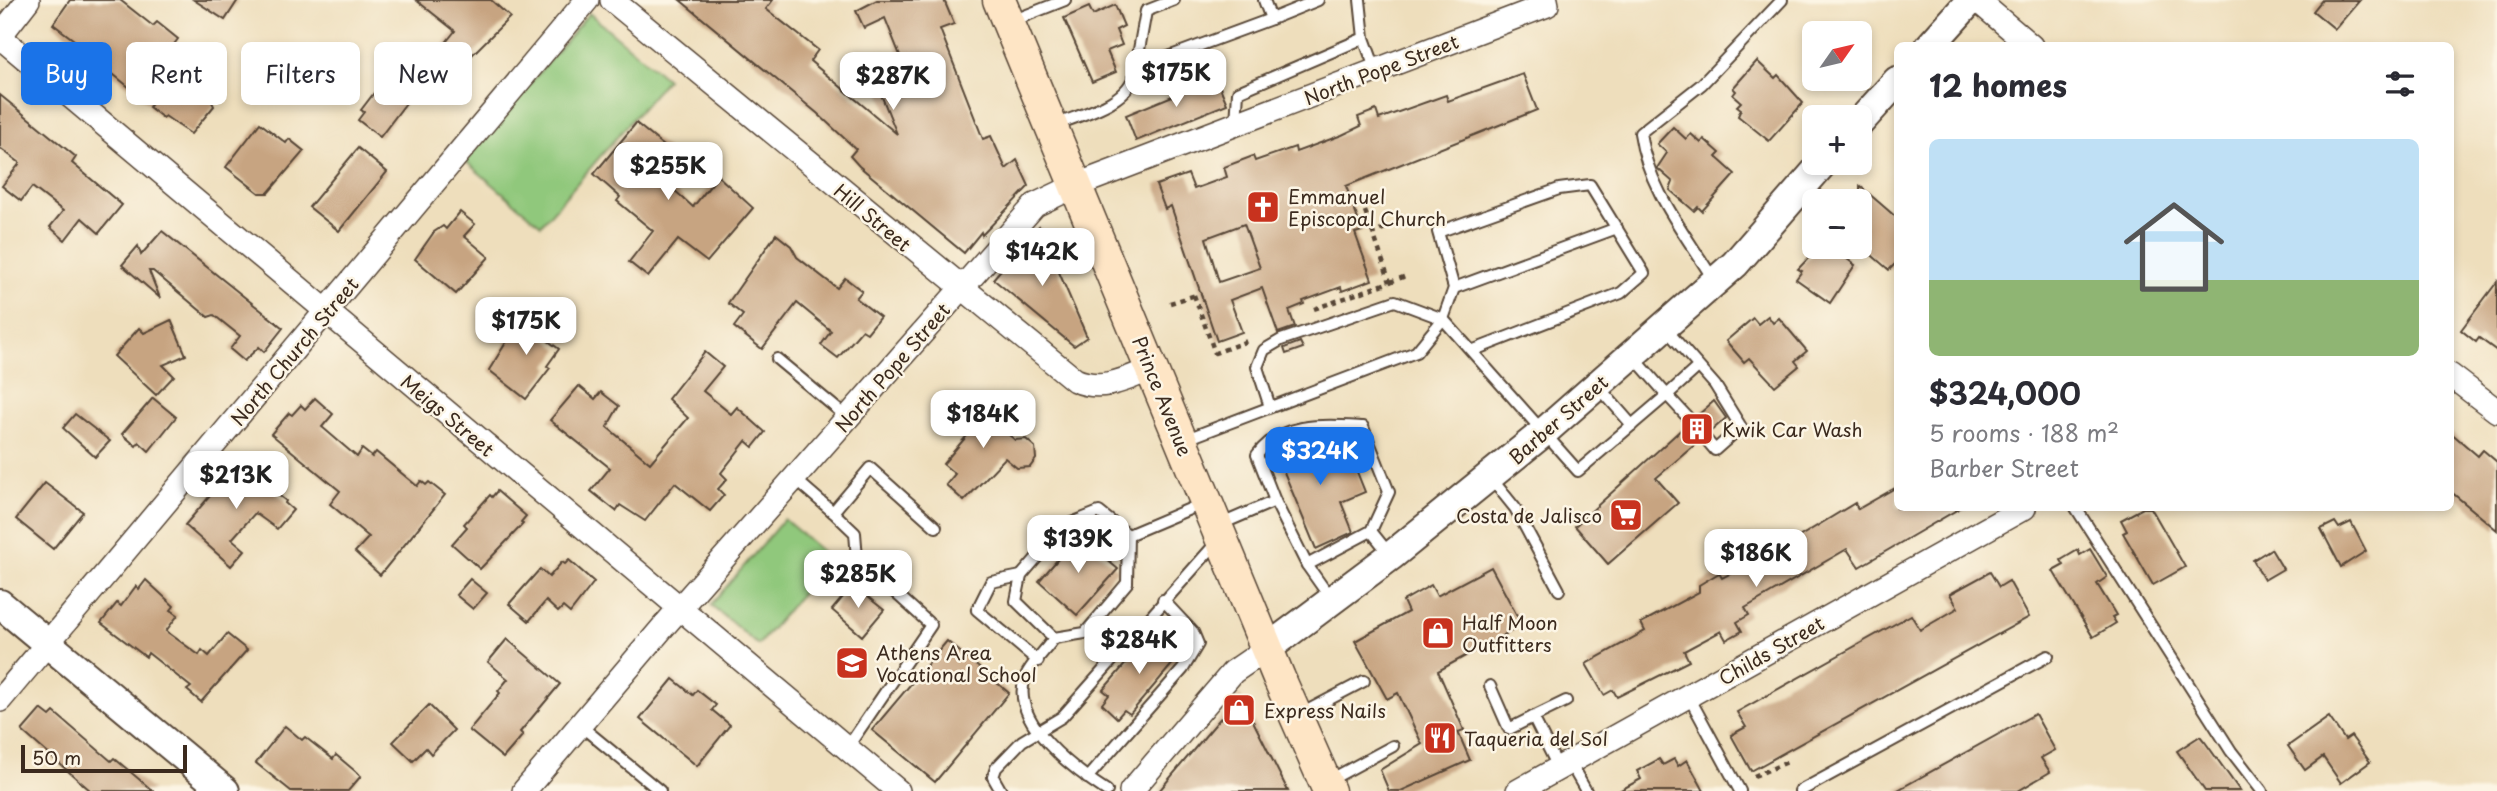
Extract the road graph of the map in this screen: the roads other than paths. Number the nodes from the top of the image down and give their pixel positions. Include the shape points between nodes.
1 (28, 0) edge
2 (587, 0) edge
3 (612, 0) edge
4 (1065, 0) edge
5 (1174, 0) edge
6 (1264, 0) edge
7 (1318, 0) edge
8 (1360, 0) edge
9 (1546, 0) edge
10 (1782, 0) edge
11 (1971, 0) edge
12 (1977, 0) edge
13 (1004, 11) edge
14 (1271, 19) junction
15 (0, 36) edge
16 (1364, 38) junction
17 (1934, 42) edge
18 (2026, 42) edge
19 (1376, 71) junction
20 (1135, 72) junction
21 (1894, 85) edge
22 (1872, 109) edge
23 (1236, 124) junction
24 (1052, 126) junction
25 (1813, 175) edge
26 (1077, 186) junction
27 (1617, 228) junction
28 (1715, 282) junction
29 (1454, 288) junction
30 (960, 289) junction
31 (326, 313) junction
32 (1443, 319) junction
33 (1664, 327) junction
34 (1474, 350) junction
35 (1632, 355) junction
36 (778, 359) dead end
37 (1698, 367) junction
38 (1151, 369) junction
39 (2454, 378) edge
40 (1597, 385) junction
41 (1667, 395) junction
42 (1270, 407) junction
43 (2497, 410) edge
44 (848, 418) junction
45 (1691, 421) dead end
46 (1632, 425) junction
47 (1544, 432) junction
48 (1704, 437) dead end
49 (1181, 441) junction
50 (1490, 477) junction
51 (794, 479) junction
52 (1275, 501) junction
53 (2019, 511) edge
54 (2078, 511) edge
55 (833, 512) junction
56 (1215, 522) junction
57 (936, 527) dead end
58 (1371, 531) junction
59 (1128, 535) junction
60 (1391, 556) junction
61 (856, 558) junction
62 (1307, 565) junction
63 (1021, 576) junction
64 (829, 590) dead end
65 (1559, 590) dead end
66 (1163, 600) junction
67 (1332, 600) junction
68 (0, 604) edge
69 (680, 608) junction
70 (1055, 639) junction
71 (48, 643) junction
72 (1268, 648) junction
73 (2048, 656) dead end
74 (1038, 661) junction
75 (1364, 681) dead end
76 (1490, 686) dead end
77 (1689, 697) junction
78 (0, 700) edge
79 (1566, 701) dead end
80 (1296, 717) junction
81 (1533, 717) junction
82 (581, 726) junction
83 (1037, 732) junction
84 (1393, 746) dead end
85 (847, 748) junction
86 (1564, 766) junction
87 (1087, 778) junction
88 (1327, 786) edge
89 (225, 791) edge
90 (524, 791) edge
91 (660, 791) edge
92 (898, 791) edge
93 (1001, 791) edge
94 (1107, 791) edge
95 (1130, 791) edge
96 (1518, 791) edge
97 (1586, 791) edge
98 (1740, 791) edge
99 (1800, 791) edge
100 (2262, 791) edge

1 - 15 street
2 - 31 street, North Church Street
3 - 30 street, Hill Street
4 - 13 lane
5 - 20 lane via 1146,11
6 - 14 lane
7 - 14 lane
8 - 16 lane
9 - 19 street, North Pope Street via 1547,5
10 - 28 lane via 1702,84 1640,133 1643,154 1672,216
11 - 17 street
12 - 18 street
13 - 24 main road, Prince Avenue
14 - 20 lane
15 - 31 street, Meigs Street
16 - 19 lane
16 - 23 lane via 1238,92
19 - 23 street, North Pope Street
20 - 24 lane via 1132,84 1120,97
21 - 22 street
23 - 26 street, North Pope Street
24 - 26 main road, Prince Avenue
25 - 28 street, Barber Street
26 - 30 street, North Pope Street via 1035,205
26 - 38 main road, Prince Avenue
27 - 29 lane
27 - 29 lane via 1590,185 1559,190 1438,232
27 - 34 lane via 1644,272 1622,293
28 - 33 street, Barber Street
29 - 32 lane
30 - 38 street, Hill Street via 1085,385 1102,386
30 - 44 street, North Pope Street
31 - 69 street, Meigs Street
31 - 71 street, North Church Street
32 - 34 lane
32 - 42 lane via 1416,352
32 - 42 lane via 1388,302 1271,345 1256,367
33 - 35 street, Barber Street
33 - 37 lane
34 - 47 lane
35 - 40 street, Barber Street
35 - 41 lane
36 - 44 lane
37 - 41 lane
37 - 48 lane via 1741,427 1715,450
38 - 49 main road, Prince Avenue
39 - 43 street
40 - 46 lane
40 - 47 street, Barber Street
41 - 45 lane
41 - 46 lane
42 - 49 lane
44 - 51 street, North Pope Street
46 - 47 lane via 1577,471
47 - 50 street, Barber Street
49 - 56 main road, Prince Avenue
50 - 60 street, Barber Street
50 - 65 lane via 1514,508
51 - 55 lane
51 - 69 street, North Pope Street
52 - 56 lane
52 - 58 lane via 1257,455 1267,441 1312,424 1363,427 1389,492
52 - 62 lane
53 - 77 street, Childs Street
54 - 100 lane via 2231,751
55 - 57 lane via 870,468
55 - 61 lane via 855,533
56 - 59 lane
56 - 66 lane
56 - 72 main road, Prince Avenue
58 - 60 lane
58 - 62 lane
59 - 63 lane via 1099,512 1064,526
59 - 70 lane via 1127,583 1084,633
60 - 67 street, Barber Street
61 - 64 lane
61 - 85 lane via 931,625
62 - 67 lane
63 - 70 lane via 1016,601
63 - 74 lane via 991,582 977,611
66 - 83 lane via 1062,717
66 - 87 lane via 1198,644 1183,668
67 - 72 street, Barber Street
68 - 71 street
69 - 82 street, North Pope Street
69 - 85 street, Meigs Street
70 - 74 lane
71 - 78 street, North Church Street
71 - 89 street
72 - 80 main road, Prince Avenue
72 - 95 street via 1233,672
73 - 99 lane
74 - 83 lane via 1025,678 1023,696
75 - 80 lane
76 - 81 lane via 1509,729
77 - 86 street, Childs Street
77 - 98 lane
79 - 81 lane
80 - 88 main road, Prince Avenue
81 - 86 lane
82 - 90 street, North Pope Street
82 - 91 lane
83 - 87 lane
83 - 93 lane via 996,768 993,777
84 - 88 lane
85 - 92 street, Meigs Street
86 - 96 street, Childs Street
86 - 97 lane
87 - 94 lane

